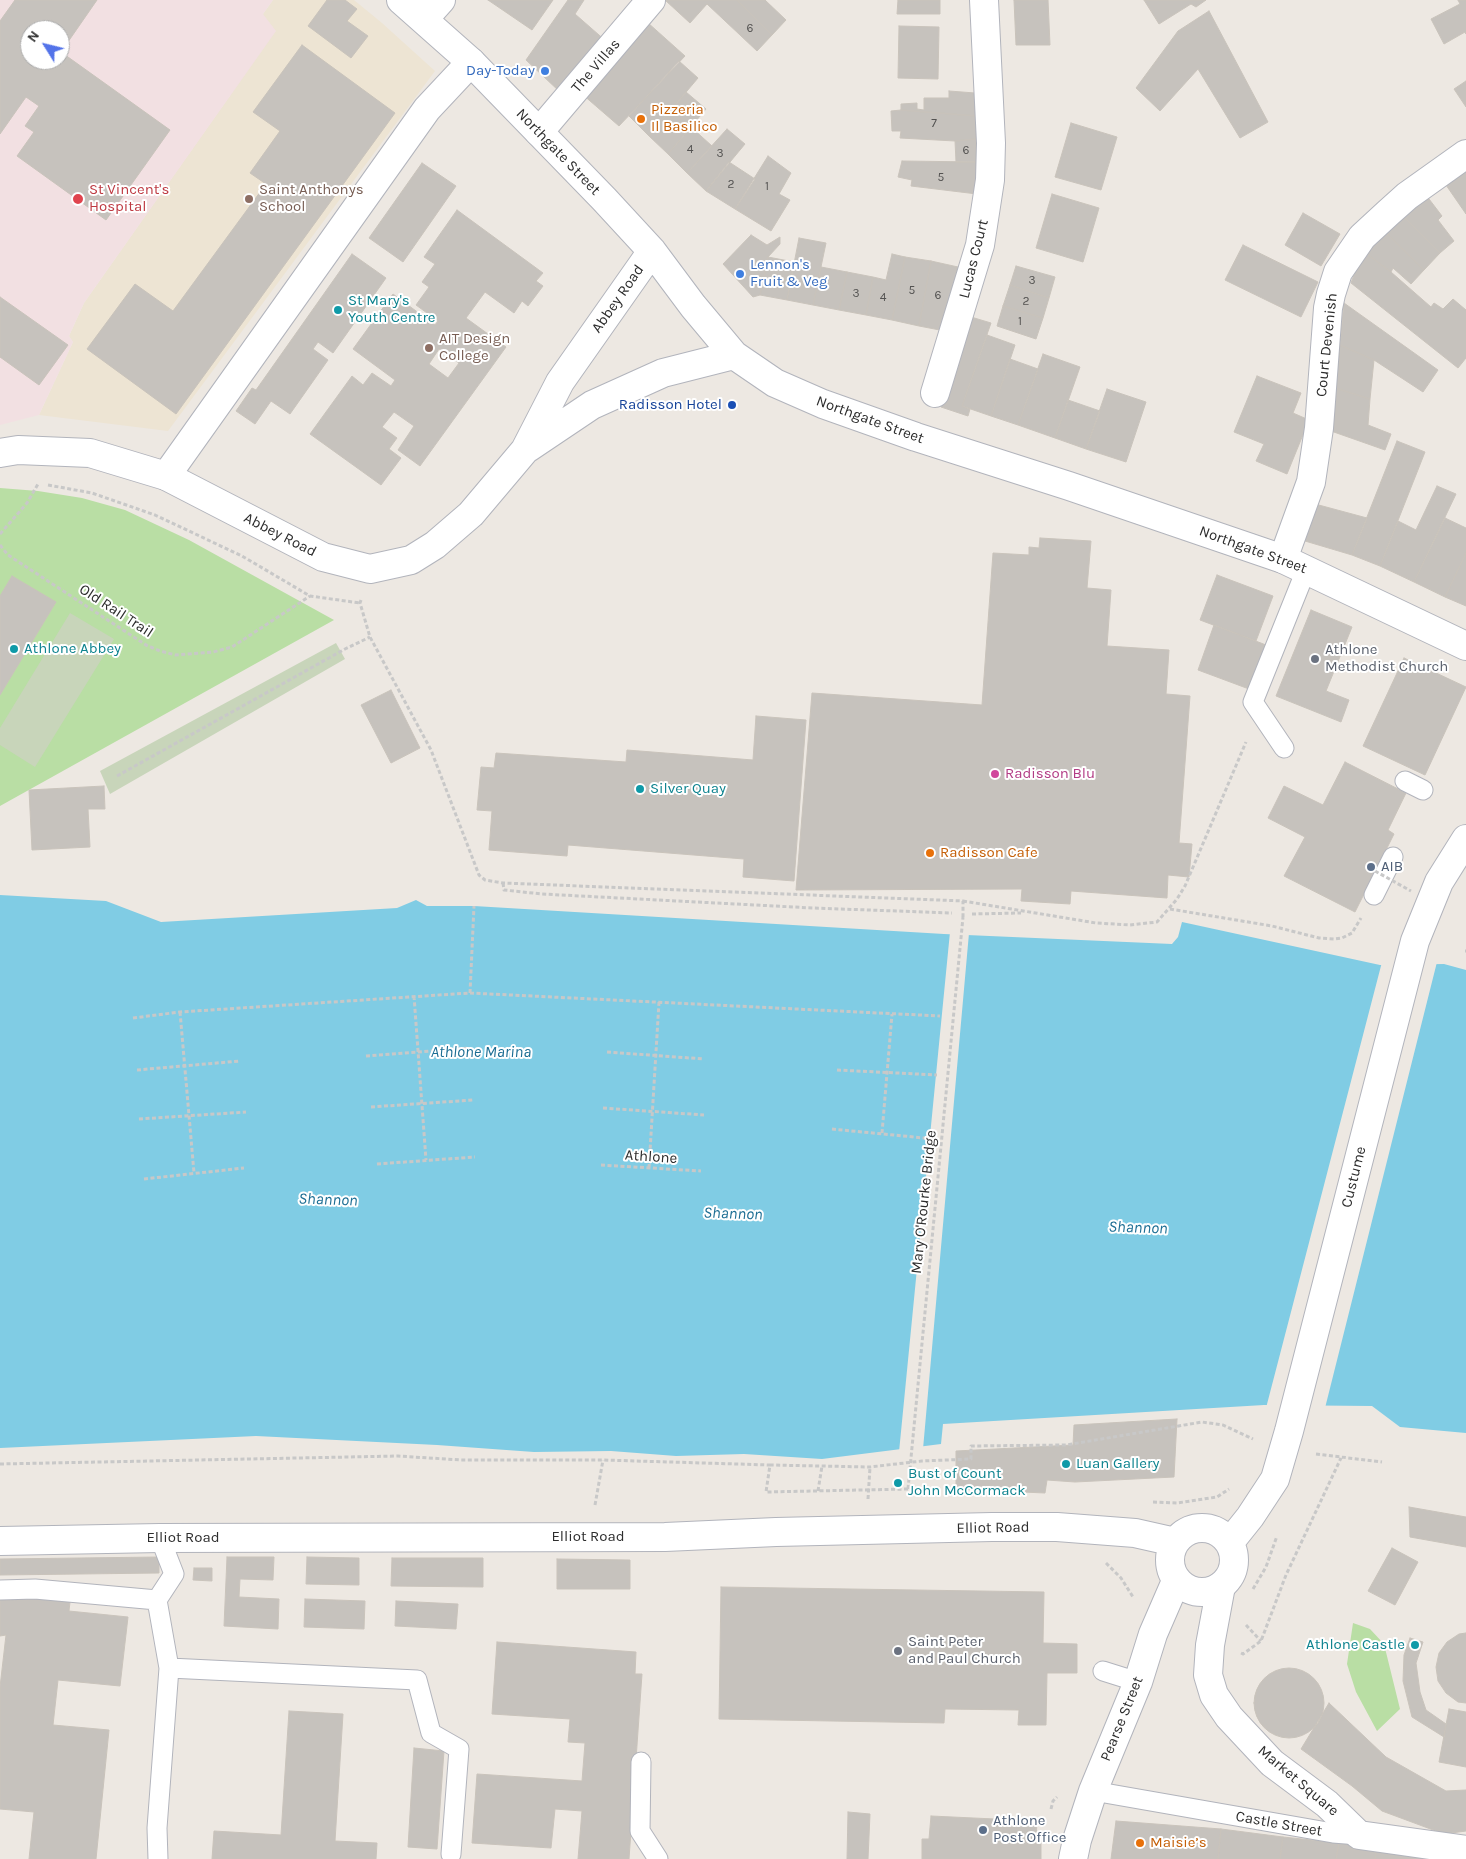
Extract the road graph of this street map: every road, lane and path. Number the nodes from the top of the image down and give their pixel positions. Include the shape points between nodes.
1 (401, 0) edge
2 (652, 0) edge
3 (984, 0) edge
4 (432, 10) edge
5 (471, 62) junction
6 (539, 132) junction
7 (1466, 154) edge
8 (652, 252) junction
9 (734, 355) junction
10 (935, 392) dead end
11 (524, 450) junction
12 (0, 452) edge
13 (166, 476) junction
14 (29, 482) dead end
15 (38, 484) junction
16 (0, 534) edge
17 (0, 545) edge
18 (1294, 564) junction
19 (310, 596) junction
20 (370, 637) junction
21 (1466, 646) edge
22 (1259, 711) junction
23 (1284, 748) dead end
24 (117, 776) dead end
25 (1405, 781) dead end
26 (1423, 790) dead end
27 (1466, 839) edge
28 (1393, 857) dead end
29 (1375, 871) dead end
30 (503, 883) junction
31 (1411, 891) dead end
32 (1374, 895) dead end
33 (963, 901) junction
34 (474, 906) dead end
35 (1169, 909) junction
36 (1029, 913) junction
37 (952, 914) dead end
38 (972, 914) dead end
39 (1352, 932) dead end
40 (470, 993) junction
41 (414, 996) junction
42 (659, 1002) junction
43 (180, 1012) junction
44 (892, 1014) junction
45 (940, 1016) dead end
46 (133, 1018) dead end
47 (469, 1048) dead end
48 (418, 1052) junction
49 (607, 1052) dead end
50 (366, 1056) dead end
51 (656, 1056) junction
52 (704, 1058) dead end
53 (240, 1061) dead end
54 (184, 1066) junction
55 (137, 1070) dead end
56 (837, 1070) dead end
57 (887, 1073) junction
58 (937, 1075) dead end
59 (473, 1100) dead end
60 (422, 1103) junction
61 (371, 1107) dead end
62 (603, 1108) dead end
63 (246, 1112) dead end
64 (652, 1112) junction
65 (704, 1115) dead end
66 (189, 1116) junction
67 (139, 1119) dead end
68 (832, 1129) dead end
69 (882, 1133) junction
70 (934, 1138) dead end
71 (476, 1157) dead end
72 (426, 1160) junction
73 (377, 1164) dead end
74 (601, 1164) dead end
75 (244, 1168) dead end
76 (648, 1168) junction
77 (701, 1171) dead end
78 (194, 1174) junction
79 (144, 1179) dead end
80 (1258, 1442) dead end
81 (1313, 1453) dead end
82 (1341, 1458) junction
83 (604, 1460) junction
84 (1382, 1462) dead end
85 (0, 1464) edge
86 (770, 1465) junction
87 (822, 1466) junction
88 (870, 1467) junction
89 (1236, 1484) dead end
90 (818, 1491) junction
91 (869, 1491) junction
92 (1148, 1502) dead end
93 (595, 1506) dead end
94 (160, 1538) junction
95 (0, 1541) edge
96 (1175, 1542) junction
97 (1230, 1542) junction
98 (1176, 1581) junction
99 (1221, 1586) junction
100 (0, 1590) edge
101 (156, 1600) junction
102 (1236, 1651) dead end
103 (169, 1668) junction
104 (1104, 1671) dead end
105 (1138, 1682) junction
106 (641, 1762) dead end
107 (1093, 1791) junction
108 (1359, 1835) junction
109 (1466, 1850) edge
110 (451, 1854) dead end
111 (158, 1859) edge
112 (658, 1859) edge
113 (1073, 1859) edge

1 - 4 street, Northgate Street
2 - 6 street, The Villas
3 - 10 street, Lucas Court via 990,180 983,233
4 - 5 street, Northgate Street
5 - 6 street, Northgate Street
5 - 13 street via 427,109
6 - 8 street, Northgate Street
7 - 18 street, Court Devenish via 1414,190 1362,236 1338,272 1328,308 1319,428 1311,482
8 - 9 street, Northgate Street
8 - 11 street, Abbey Road via 560,382
9 - 11 street, Abbey Road via 663,373 592,405
9 - 18 street, Northgate Street via 775,383 823,404
11 - 13 street, Abbey Road via 471,514 435,545 411,560 370,569 323,557
12 - 13 street, Abbey Road via 90,454
14 - 15 path
15 - 16 path via 27,503
15 - 19 path via 92,493 155,515 242,556
17 - 19 path, Old Rail Trail via 8,555 146,645 176,655 213,652 232,646
18 - 21 street, Northgate Street
18 - 22 lane via 1253,702
19 - 20 path via 360,603
20 - 24 path
20 - 30 path via 431,750 479,875 485,880
22 - 23 lane
22 - 35 path via 1185,886
25 - 26 lane
27 - 97 street, Custume via 1439,882 1421,923 1275,1480
28 - 32 lane
29 - 31 path, bridge
30 - 33 path
30 - 37 path via 504,890 527,893
33 - 36 path
33 - 91 path, Mary O'Rourke Bridge, bridge via 908,1489
34 - 40 path
35 - 36 path via 1157,922 1130,925
35 - 39 path via 1272,926 1319,938 1342,938
36 - 38 path
40 - 41 path
40 - 42 path
41 - 43 path
41 - 48 path
42 - 44 path
42 - 51 path
43 - 46 path
43 - 54 path
44 - 45 path
44 - 57 path
47 - 48 path
48 - 50 path
48 - 60 path
49 - 51 path
51 - 52 path
51 - 64 path
53 - 54 path
54 - 55 path
54 - 66 path
56 - 57 path
57 - 58 path
57 - 69 path
59 - 60 path
60 - 61 path
60 - 72 path
62 - 64 path
63 - 66 path
64 - 65 path
64 - 76 path
66 - 67 path
66 - 78 path
68 - 69 path
69 - 70 path
71 - 72 path
72 - 73 path
74 - 76 path, Athlone
75 - 78 path
76 - 77 path, Athlone
78 - 79 path
80 - 88 path via 1223,1425 1202,1422 1066,1445 972,1446 971,1459
81 - 82 path
82 - 84 path
82 - 102 path via 1286,1575 1261,1641 1243,1654
83 - 85 path via 461,1460 398,1456
83 - 86 path
83 - 93 path
86 - 87 path
86 - 90 path via 766,1492
87 - 88 path
87 - 90 path
88 - 91 path
89 - 92 path via 1217,1497 1177,1503
90 - 91 path
94 - 95 street, Elliot Road
94 - 96 street, Elliot Road via 655,1537 1057,1527 1135,1533
94 - 101 lane via 174,1574
96 - 97 street via 1182,1534 1202,1527 1213,1529
96 - 98 street via 1170,1561
97 - 99 street via 1234,1551 1233,1571
98 - 99 street via 1192,1591 1212,1591
98 - 105 street, Pearse Street
99 - 108 street, Market Square via 1208,1665 1214,1695 1229,1717 1272,1763 1327,1804
100 - 101 lane via 35,1589
101 - 103 lane
103 - 110 lane via 417,1680 431,1733 459,1749
103 - 111 lane via 157,1828
104 - 105 lane
105 - 107 street, Pearse Street
106 - 112 lane via 640,1831
107 - 108 lane, Castle Street
107 - 113 street, Pearse Street
108 - 109 street, Castle Street

